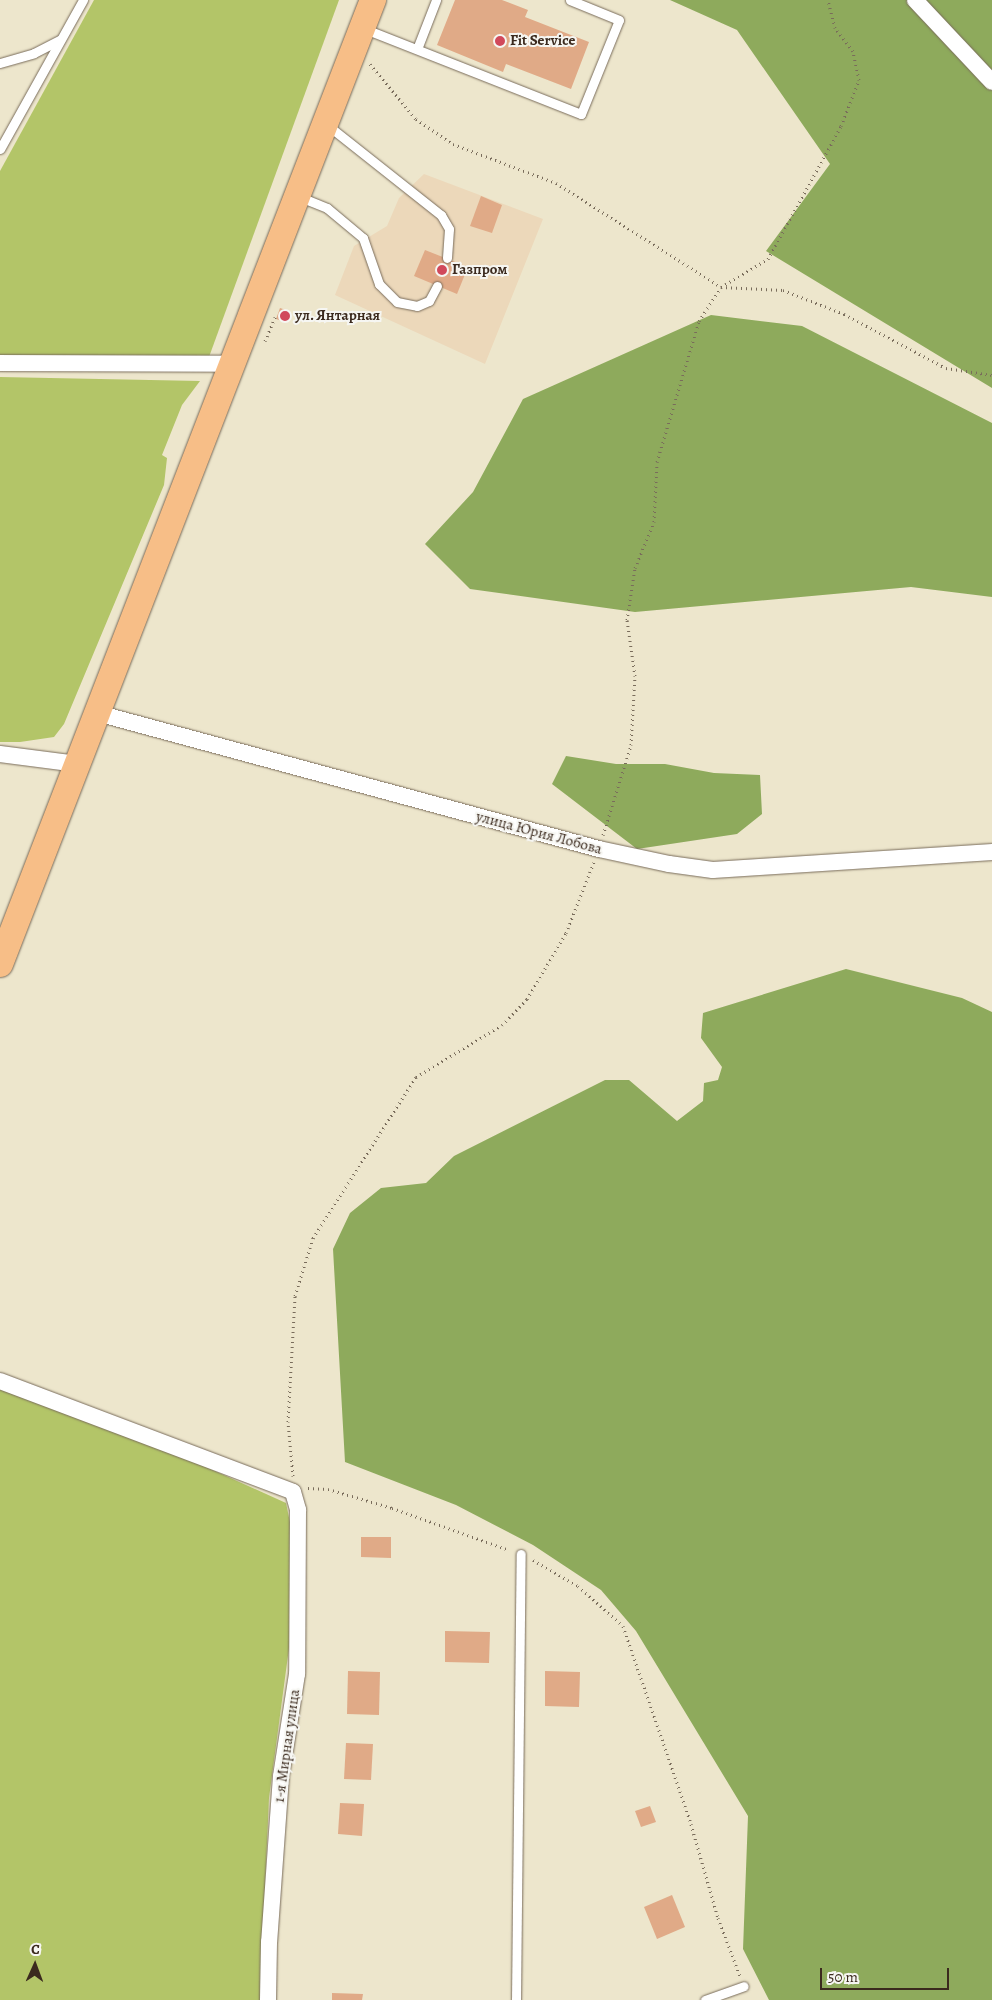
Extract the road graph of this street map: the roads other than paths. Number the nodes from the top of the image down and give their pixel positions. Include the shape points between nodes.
1 (83, 0) edge
2 (373, 0) edge
3 (436, 0) edge
4 (570, 0) edge
5 (915, 0) edge
6 (360, 34) junction
7 (61, 40) junction
8 (417, 49) junction
9 (0, 63) edge
10 (992, 82) edge
11 (325, 124) junction
12 (0, 149) edge
13 (297, 196) junction
14 (447, 258) dead end
15 (437, 286) dead end
16 (0, 363) edge
17 (232, 364) junction
18 (97, 713) junction
19 (0, 754) edge
20 (77, 764) junction
21 (992, 852) edge
22 (0, 964) edge
23 (0, 1381) edge
24 (521, 1554) road end
25 (744, 1986) road end
26 (268, 2000) edge
27 (516, 2000) edge
28 (705, 2000) edge

1 - 7 lane
2 - 6 main road
3 - 8 lane
4 - 8 lane via 619,20 581,114
5 - 10 street
6 - 8 lane
6 - 11 main road
7 - 9 lane via 34,53
7 - 12 lane
11 - 13 main road
11 - 14 lane via 441,215 449,229
13 - 15 lane via 326,208 363,238 379,284 397,302 417,306 429,301
13 - 17 main road
16 - 17 street
17 - 18 main road
18 - 20 main road
18 - 21 street, улица Юрия Лобова via 599,849 714,870
19 - 20 street
20 - 22 main road
23 - 26 street, 1-я Мирная улица via 294,1492 298,1510 296,1674 281,1776
24 - 27 lane
25 - 28 lane

